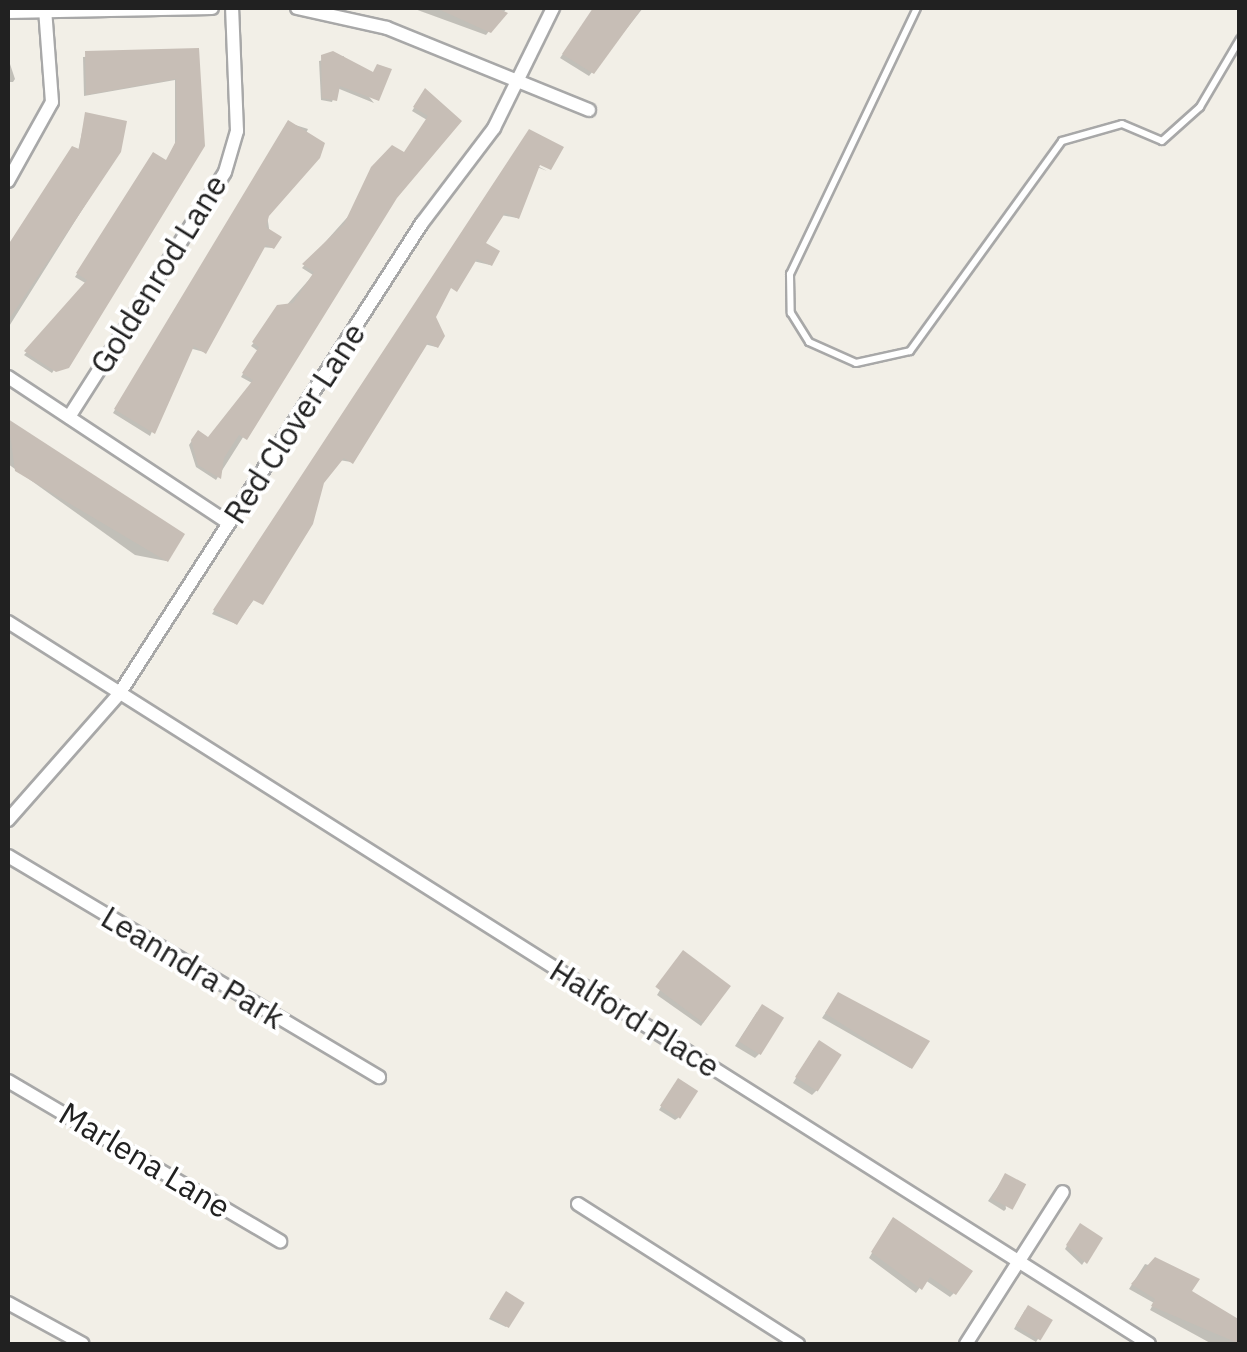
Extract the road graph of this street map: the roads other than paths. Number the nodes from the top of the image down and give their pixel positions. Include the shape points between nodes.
1 (212, 8) edge
2 (232, 8) edge
3 (297, 8) edge
4 (552, 8) edge
5 (916, 8) edge
6 (45, 9) edge
7 (8, 12) edge
8 (1240, 39) edge
9 (513, 78) junction
10 (589, 110) dead end
11 (8, 181) edge
12 (8, 377) edge
13 (68, 416) junction
14 (228, 523) junction
15 (8, 622) edge
16 (119, 694) junction
17 (8, 820) edge
18 (8, 856) edge
19 (379, 1077) dead end
20 (8, 1080) edge
21 (1063, 1192) dead end
22 (578, 1204) dead end
23 (280, 1241) dead end
24 (1020, 1260) junction
25 (8, 1302) edge
26 (83, 1344) edge
27 (798, 1344) edge
28 (966, 1344) edge
29 (1149, 1344) edge

1 - 6 street
2 - 13 street, Goldenrod Lane via 237,131 226,172
3 - 9 street via 387,28
4 - 9 street, Red Clover Lane
5 - 8 lane via 790,274 791,313 809,342 856,364 910,352 1062,141 1122,124 1162,140 1200,107
6 - 7 street
6 - 11 street via 52,102
9 - 10 street
9 - 14 street, Red Clover Lane via 494,128
12 - 13 street
13 - 14 street
14 - 16 street, Red Clover Lane
15 - 16 street, Halford Place
16 - 17 street, Red Clover Lane
16 - 24 street, Halford Place
18 - 19 street, Leanndra Park
20 - 23 street, Marlena Lane
21 - 24 street
22 - 27 street
24 - 28 street
24 - 29 street, Halford Place
25 - 26 street

